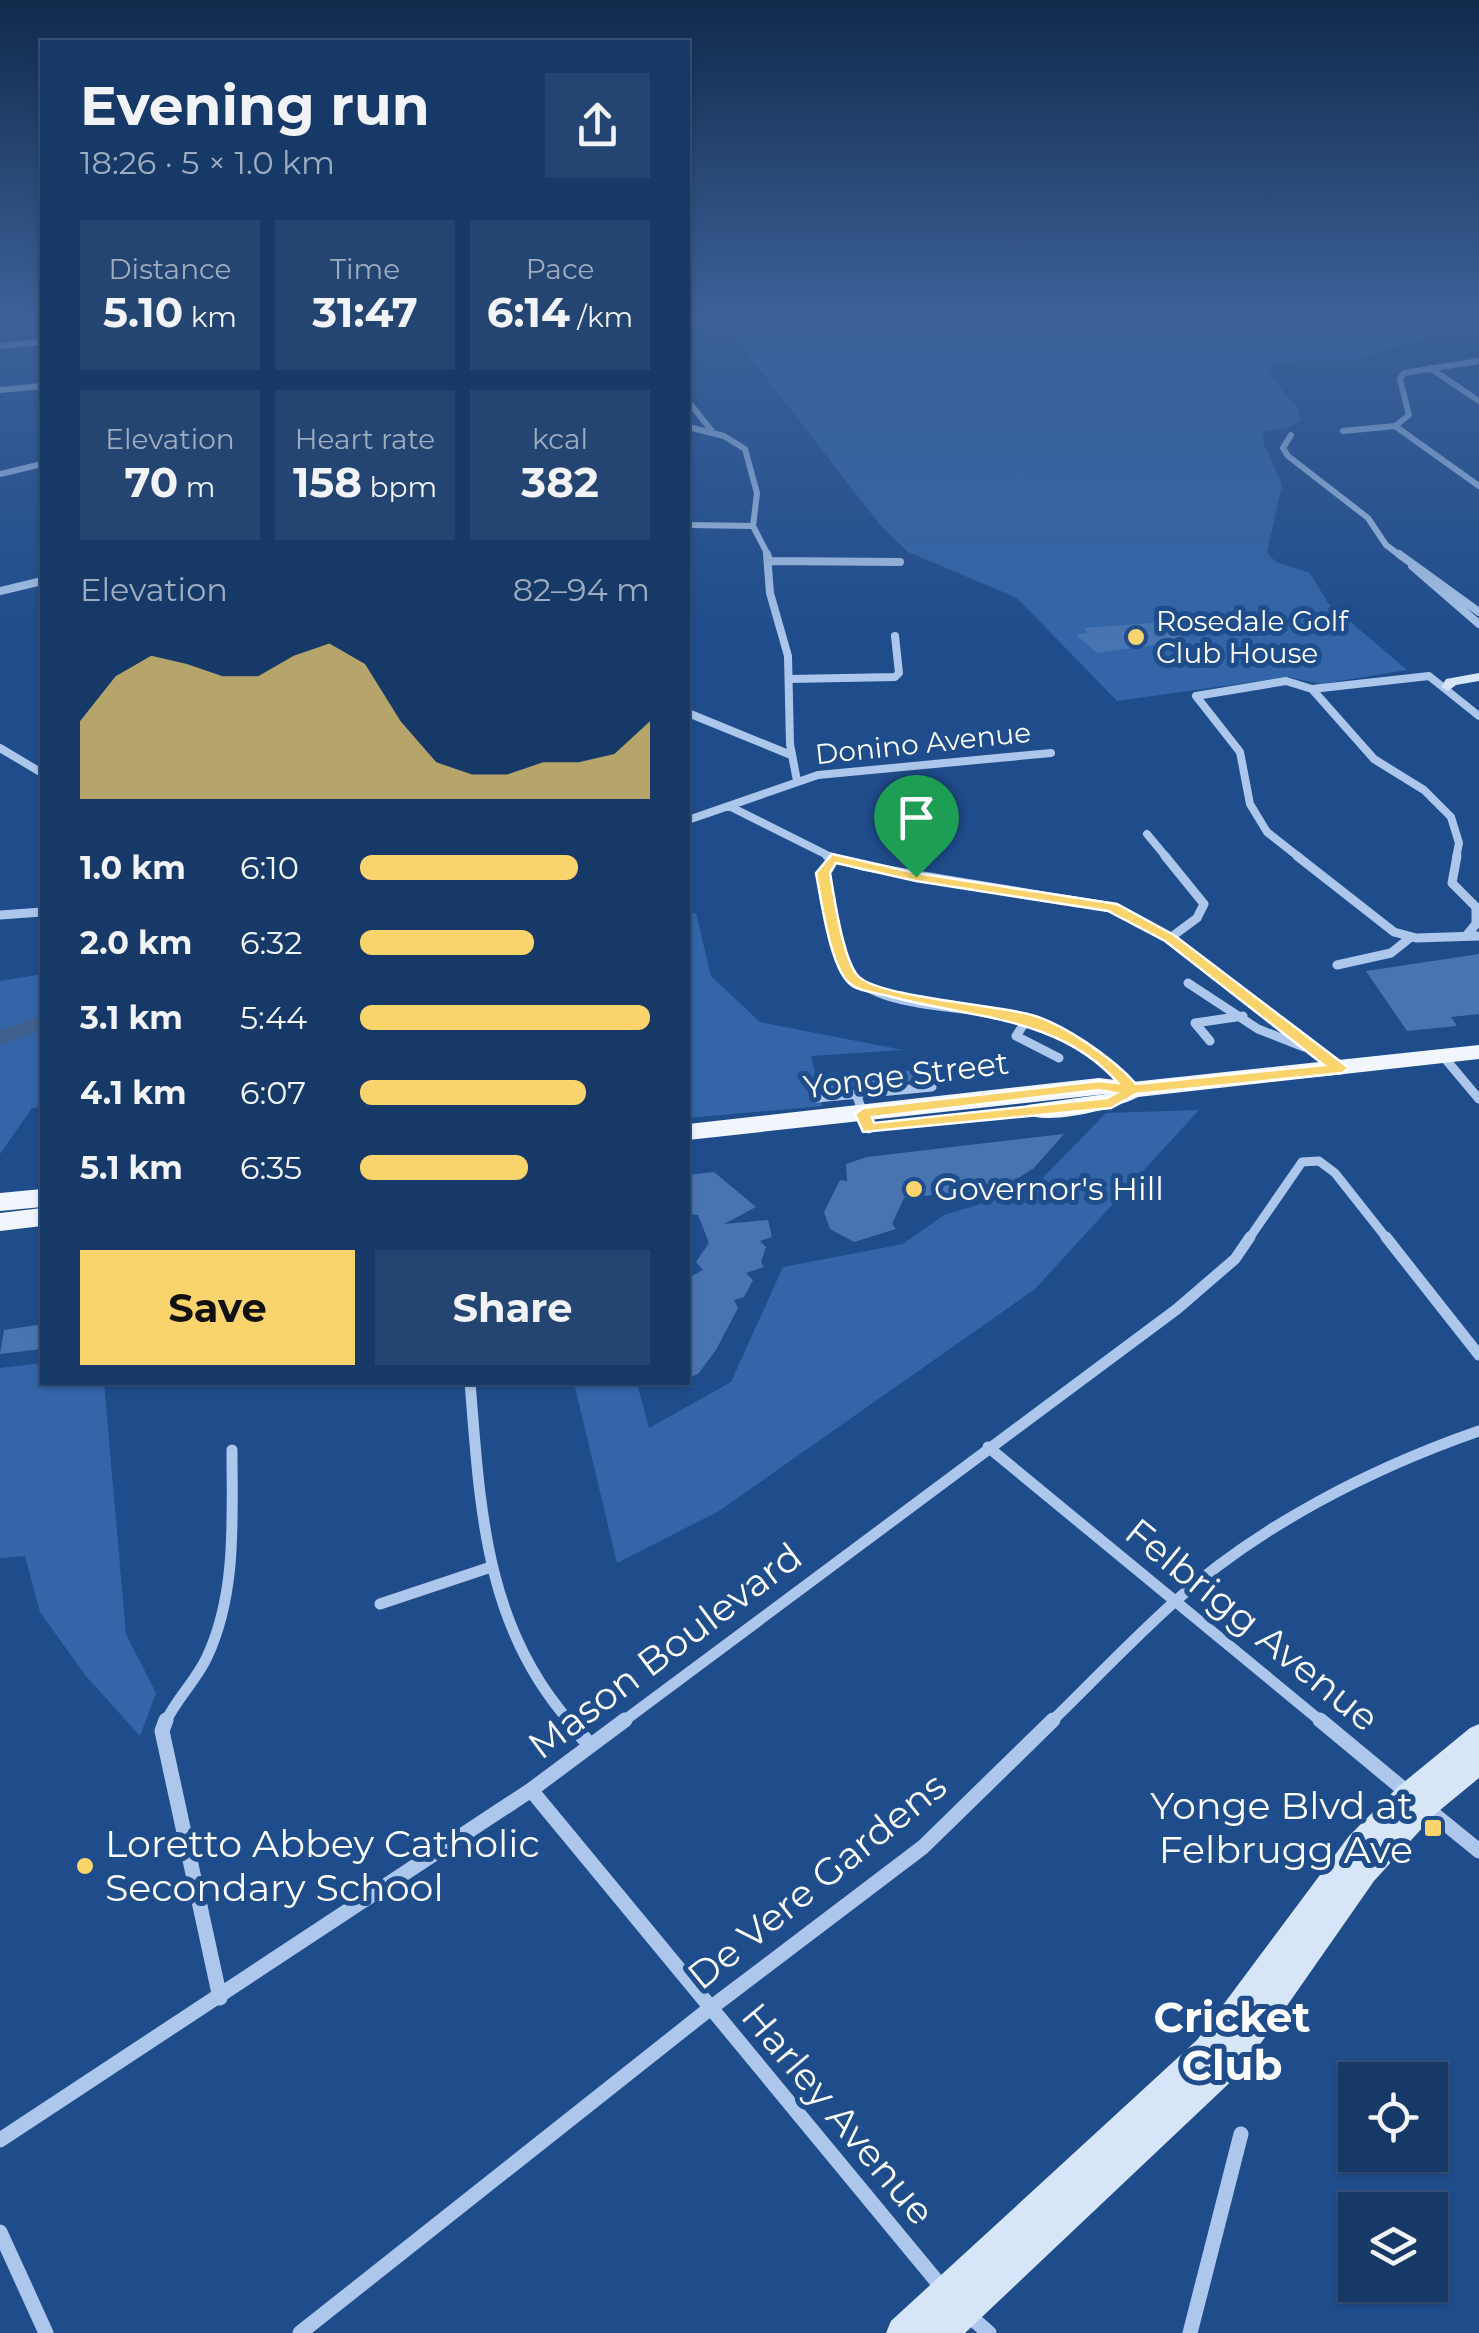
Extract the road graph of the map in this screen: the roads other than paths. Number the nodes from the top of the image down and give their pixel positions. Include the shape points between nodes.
1 (708, 426) edge
2 (1396, 426) joint
3 (690, 427) edge
4 (712, 430) junction
5 (1344, 430) dead end
6 (1291, 435) dead end
7 (40, 464) edge
8 (0, 474) edge
9 (1479, 486) edge
10 (690, 525) edge
11 (753, 526) junction
12 (771, 561) junction
13 (900, 562) dead end
14 (1411, 565) junction
15 (40, 580) edge
16 (0, 590) edge
17 (1479, 612) edge
18 (1479, 624) edge
19 (895, 636) dead end
20 (790, 678) junction
21 (1479, 678) edge
22 (1448, 686) junction
23 (1312, 689) junction
24 (690, 714) edge
25 (1479, 716) edge
26 (0, 748) edge
27 (1051, 752) dead end
28 (792, 754) junction
29 (40, 771) edge
30 (797, 781) junction
31 (730, 806) junction
32 (690, 819) edge
33 (1147, 834) dead end
34 (832, 858) junction
35 (1478, 909) edge
36 (40, 912) edge
37 (0, 914) edge
38 (1466, 936) junction
39 (1479, 936) edge
40 (1170, 938) junction
41 (1411, 938) junction
42 (1337, 965) dead end
43 (1188, 983) dead end
44 (1242, 1016) junction
45 (1028, 1018) junction
46 (1210, 1040) dead end
47 (1310, 1048) junction
48 (1479, 1052) edge
49 (1442, 1055) junction
50 (1059, 1058) dead end
51 (1342, 1068) junction
52 (932, 1088) dead end
53 (1132, 1090) junction
54 (817, 1098) dead end
55 (1479, 1099) edge
56 (862, 1112) junction
57 (690, 1132) edge
58 (690, 1149) edge
59 (40, 1198) edge
60 (0, 1202) edge
61 (40, 1217) edge
62 (0, 1222) edge
63 (1479, 1355) edge
64 (470, 1385) edge
65 (1479, 1431) edge
66 (988, 1447) junction
67 (232, 1450) dead end
68 (488, 1568) junction
69 (1174, 1602) junction
70 (380, 1604) dead end
71 (1479, 1736) edge
72 (589, 1744) junction
73 (1479, 1762) edge
74 (531, 1790) junction
75 (1416, 1800) junction
76 (1479, 1850) edge
77 (220, 1998) junction
78 (708, 2010) junction
79 (1241, 2134) dead end
80 (0, 2140) edge
81 (0, 2232) edge
82 (955, 2302) junction
83 (46, 2333) edge
84 (300, 2333) edge
85 (903, 2333) edge
86 (941, 2333) edge
87 (989, 2333) edge
88 (1190, 2333) edge

1 - 4 street
2 - 5 street
2 - 9 street
3 - 4 street
4 - 11 street via 744,449 752,463
6 - 14 street via 1285,452 1368,518 1379,538
7 - 8 street
10 - 11 street
11 - 12 street
12 - 13 street
12 - 20 street via 770,592
14 - 17 street
14 - 18 street
15 - 16 street
19 - 20 street via 894,676
20 - 28 street
21 - 22 street
22 - 23 street via 1421,676
22 - 25 street
23 - 35 street via 1374,758 1424,790 1451,817 1459,843 1452,882
23 - 41 street via 1286,681 1196,696 1240,752 1250,804 1267,832 1387,929
24 - 28 street
26 - 29 street
27 - 30 street, Donino Avenue
28 - 30 street
30 - 31 street, Donino Avenue
31 - 32 street, Donino Avenue
31 - 34 street
33 - 40 street via 1204,904
34 - 40 street via 1090,901
34 - 45 street via 824,881 846,970 856,982
35 - 38 street
36 - 37 street
38 - 39 street
38 - 41 street
40 - 47 street
41 - 42 street via 1391,954
43 - 44 street
44 - 46 street via 1195,1023
44 - 47 street via 1280,1043
45 - 50 street via 1016,1036
45 - 53 street via 1110,1065
47 - 51 street
48 - 49 main road, Yonge Street
49 - 51 main road, Yonge Street
49 - 55 street
51 - 53 main road, Yonge Street
52 - 56 street
53 - 56 main road, Yonge Street via 1111,1102
54 - 56 street
56 - 57 main road, Yonge Street
56 - 58 main road, Yonge Street
59 - 60 main road
61 - 62 main road
63 - 66 street, Mason Boulevard via 1334,1174 1319,1162 1302,1162 1227,1268
64 - 68 street
65 - 69 street, De Vere Gardens via 1342,1490
66 - 69 street, Felbrigg Avenue
66 - 72 street, Mason Boulevard
67 - 77 street via 231,1558 222,1610 206,1659 168,1712 162,1732
68 - 70 street
68 - 72 street via 532,1675
69 - 75 street, Felbrigg Avenue
69 - 78 street, De Vere Gardens via 923,1847
71 - 75 street
72 - 74 street, Mason Boulevard
73 - 75 street
74 - 77 street, Mason Boulevard
74 - 78 street, Harley Avenue
75 - 76 street, Felbrigg Avenue
75 - 82 street via 1229,2062
77 - 80 street, Mason Boulevard
78 - 82 street, Harley Avenue
78 - 84 street, De Vere Gardens
79 - 88 street
81 - 83 street
82 - 85 street
82 - 86 street
82 - 87 street, Harley Avenue

